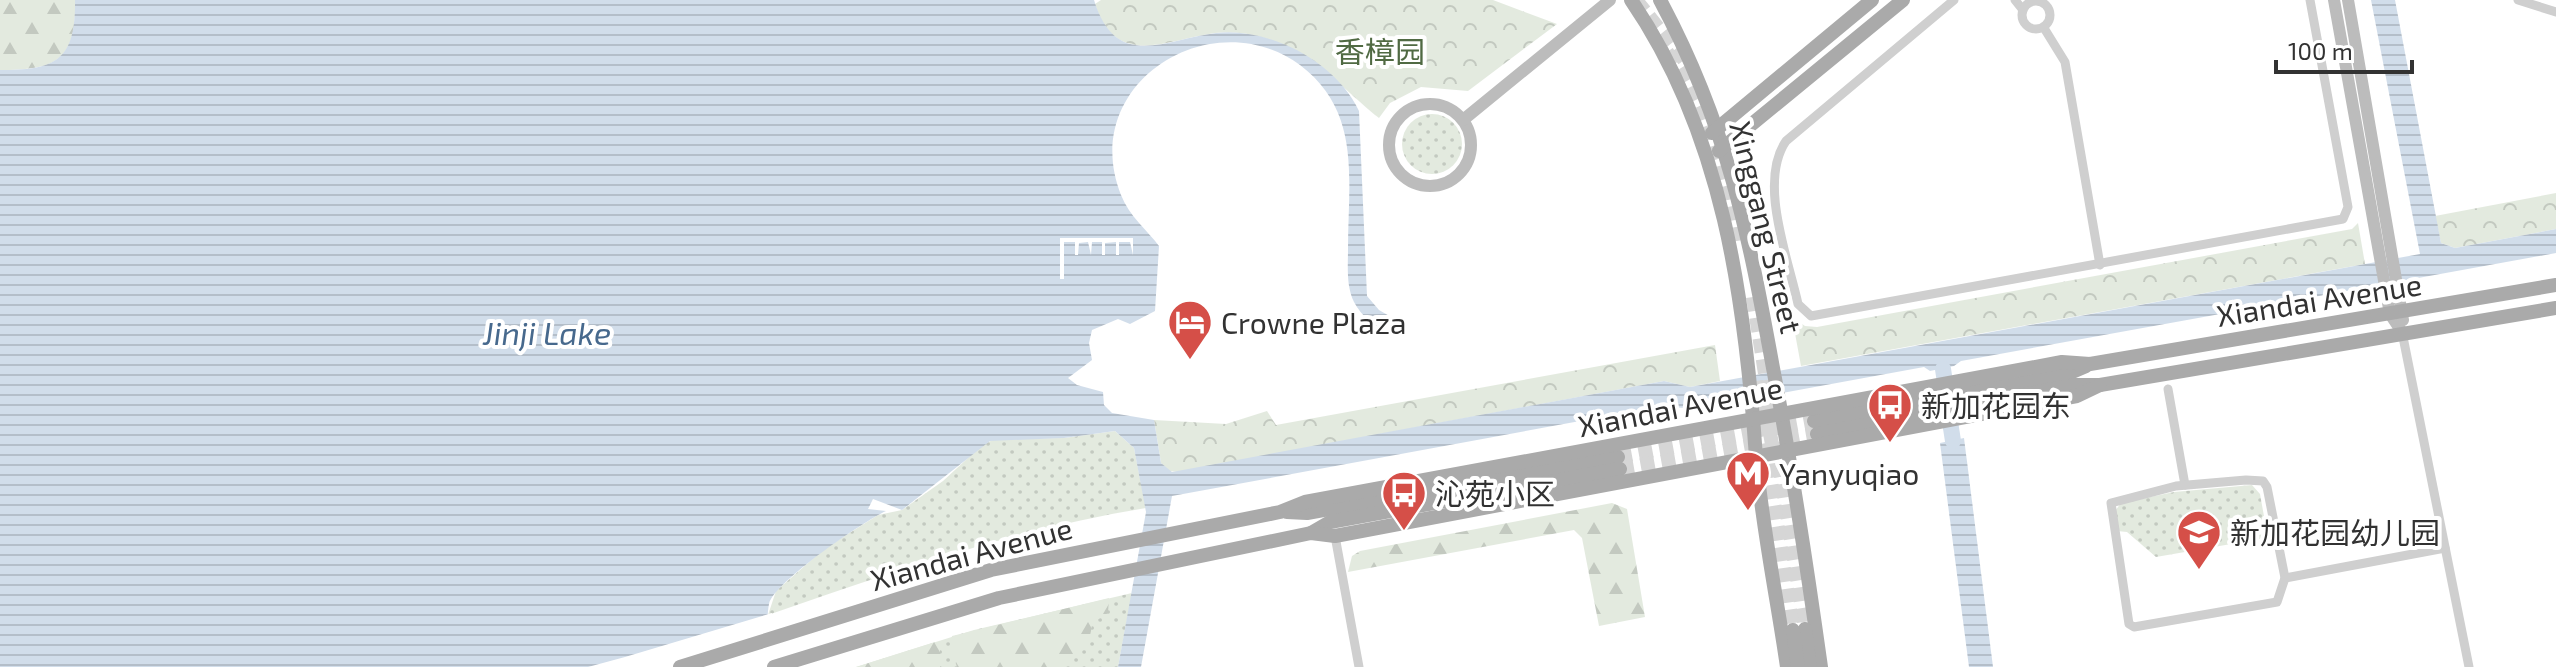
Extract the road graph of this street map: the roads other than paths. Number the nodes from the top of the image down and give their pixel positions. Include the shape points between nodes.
1 (1610, 0) edge
2 (1631, 0) edge
3 (1660, 0) edge
4 (1872, 0) edge
5 (1903, 0) edge
6 (1954, 0) edge
7 (2015, 0) edge
8 (2310, 0) edge
9 (2334, 0) edge
10 (2348, 0) edge
11 (2518, 0) edge
12 (2036, 1) edge
13 (2023, 10) junction
14 (2556, 12) edge
15 (2044, 28) junction
16 (1463, 120) junction
17 (1718, 127) junction
18 (1703, 141) junction
19 (1725, 147) junction
20 (1709, 158) junction
21 (2100, 265) junction
22 (2556, 285) edge
23 (2556, 308) edge
24 (2397, 313) junction
25 (2402, 332) junction
26 (2090, 364) junction
27 (2100, 385) junction
28 (2168, 389) dead end
29 (1784, 413) junction
30 (1755, 418) junction
31 (1790, 451) junction
32 (1757, 458) junction
33 (2185, 485) junction
34 (1280, 512) junction
35 (1311, 533) junction
36 (1335, 536) junction
37 (2445, 548) junction
38 (2285, 578) junction
39 (680, 667) edge
40 (774, 667) edge
41 (1359, 667) edge
42 (1787, 667) edge
43 (1798, 667) edge
44 (1810, 667) edge
45 (1821, 667) edge
46 (2469, 667) edge

1 - 16 main road
2 - 18 main road, Xinggang Street via 1664,55
3 - 17 main road, Xinggang Street
4 - 17 main road
5 - 19 main road
6 - 21 street via 1779,151 1772,181 1798,304 1811,316 1822,317
7 - 13 street
8 - 21 street via 2348,207 2343,219
9 - 24 main road via 2385,287
10 - 24 main road via 2399,284
11 - 14 street
12 - 13 street
12 - 15 street via 2051,13
13 - 15 street via 2027,26
15 - 21 street via 2065,62
16 - 16 main road via 1433,104 1410,109 1389,136 1395,167 1410,181 1430,186 1457,175 1471,149
17 - 18 main road
17 - 19 main road, Xinggang Street
18 - 20 main road, Xinggang Street
19 - 20 main road
19 - 29 main road, Xinggang Street
20 - 30 main road, Xinggang Street via 1728,238
22 - 24 main road, Xiandai Avenue
23 - 25 main road, Xiandai Avenue
24 - 25 main road
24 - 26 main road, Xiandai Avenue
25 - 27 main road, Xiandai Avenue
25 - 37 street
26 - 27 main road, Xiandai Avenue via 2065,375 1816,428
26 - 29 main road, Xiandai Avenue via 2062,362
27 - 31 main road, Xiandai Avenue via 2077,396
28 - 33 street
29 - 30 main road, Xiandai Avenue
29 - 31 main road, Xinggang Street
30 - 32 main road, Xinggang Street
30 - 34 main road, Xiandai Avenue via 1305,502
31 - 32 main road, Xiandai Avenue
31 - 45 main road, Xinggang Street
32 - 36 main road, Xiandai Avenue
32 - 42 main road, Xinggang Street
33 - 38 street via 2263,481
33 - 38 street via 2111,503 2129,624 2277,602
34 - 35 main road, Xiandai Avenue via 1307,513 1619,463 1330,522
34 - 39 main road, Xiandai Avenue via 991,570
35 - 36 main road, Xiandai Avenue
35 - 40 main road, Xiandai Avenue via 999,598
36 - 41 street
37 - 38 street
37 - 46 street
43 - 44 main road via 1799,630

